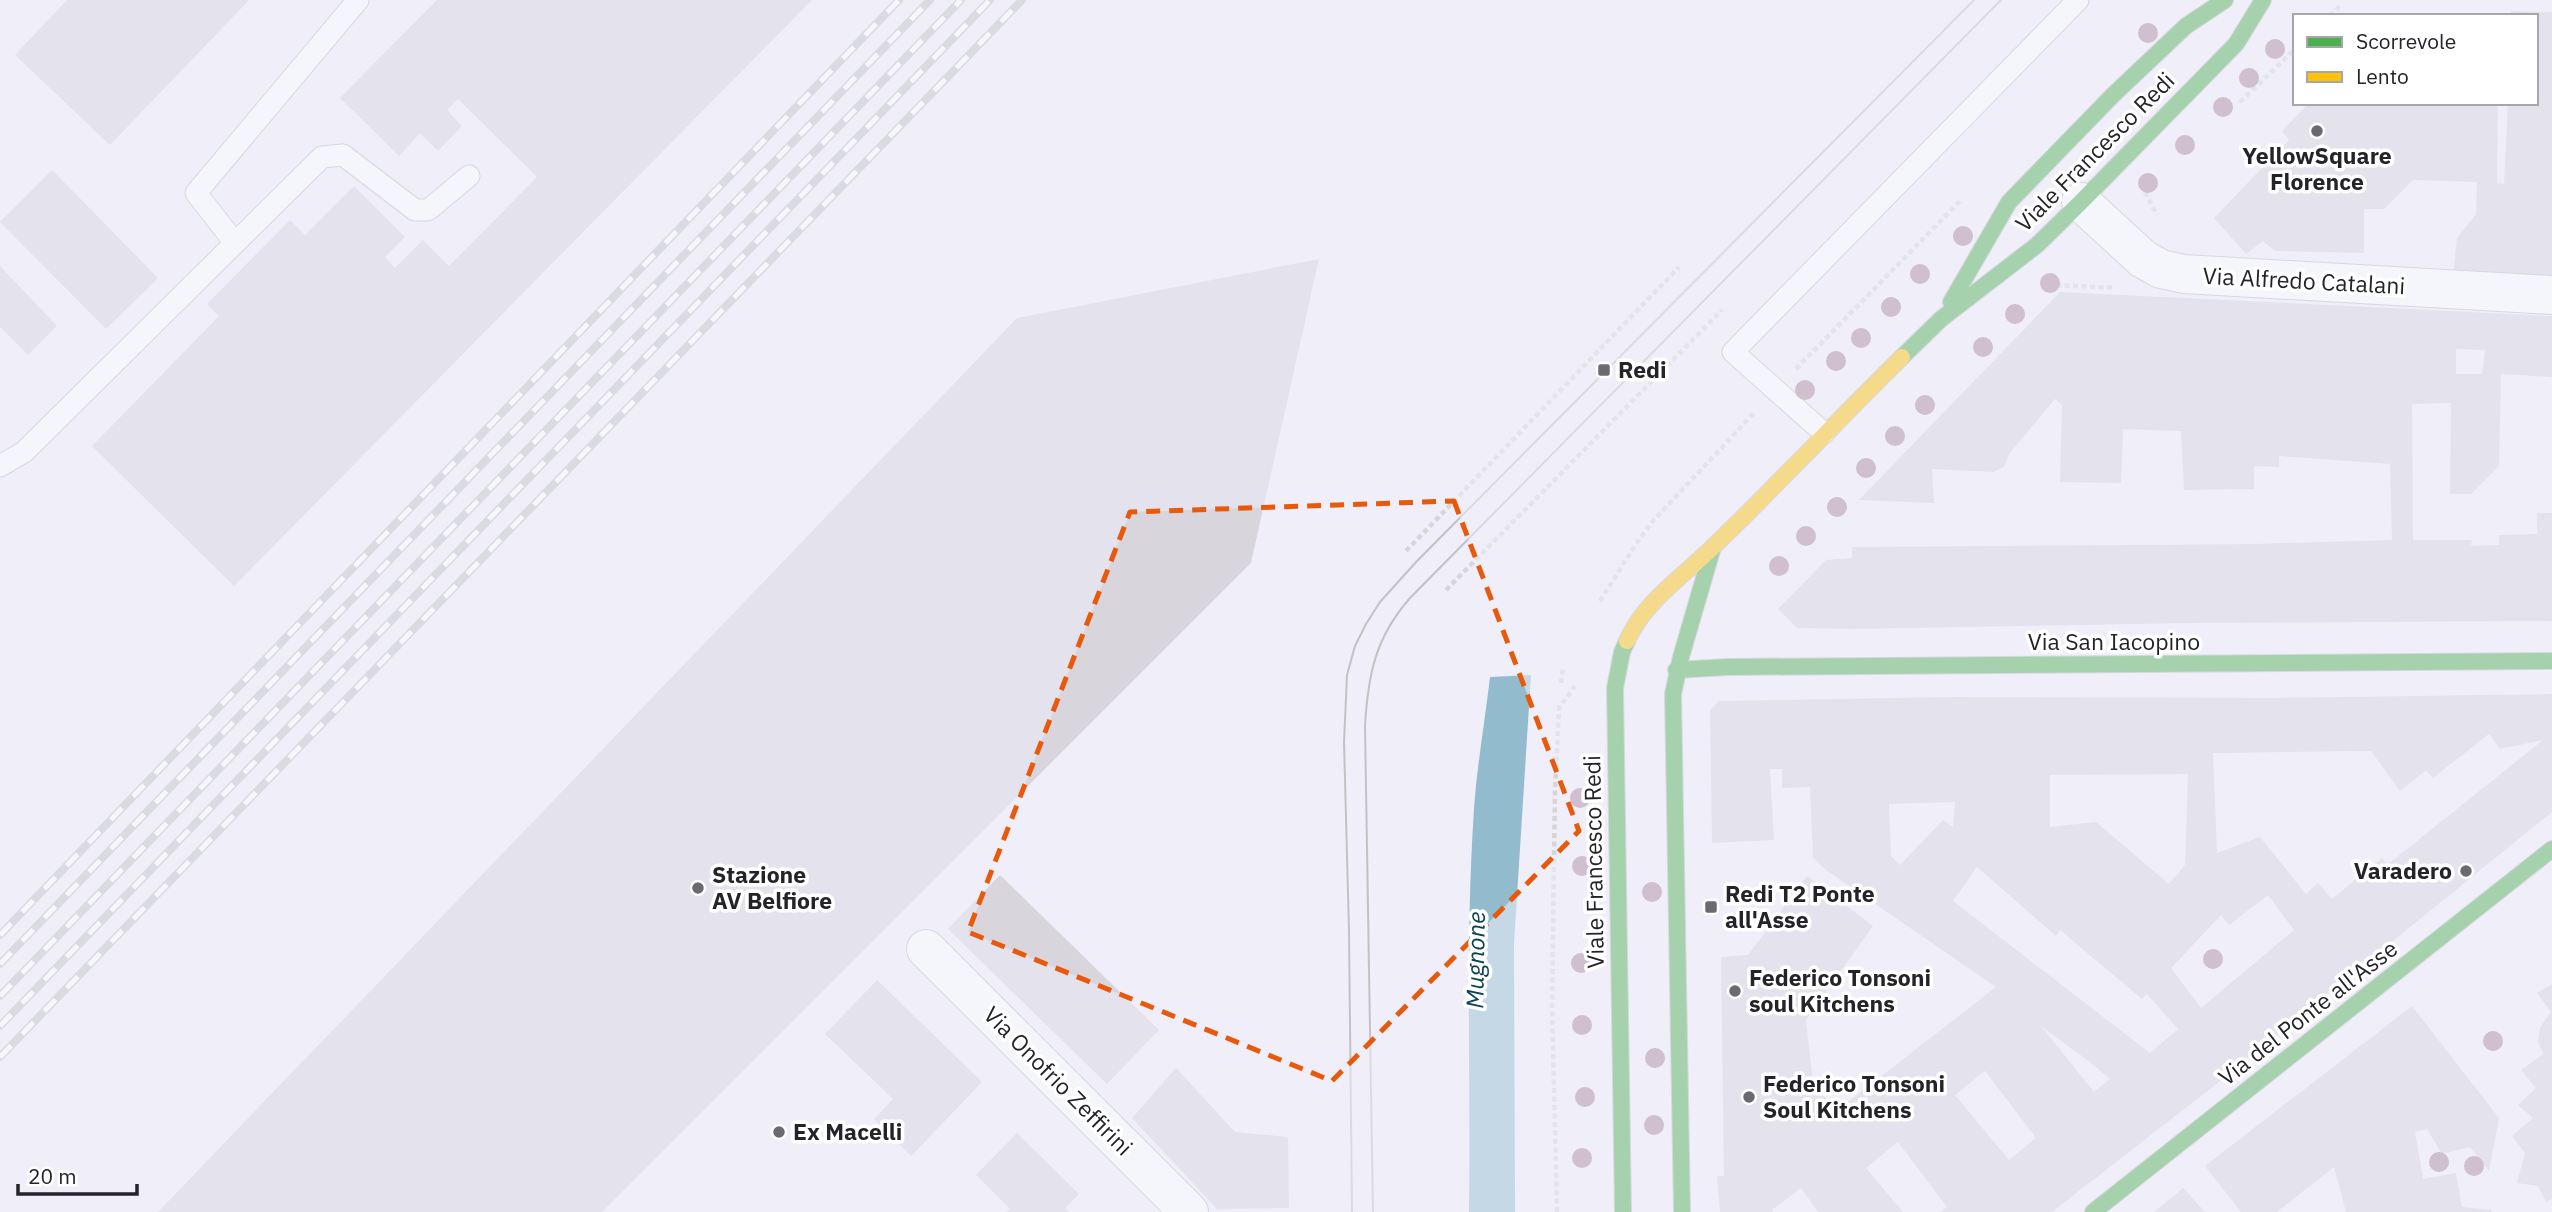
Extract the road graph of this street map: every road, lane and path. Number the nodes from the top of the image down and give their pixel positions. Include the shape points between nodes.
1 (358, 0) edge
2 (2078, 0) edge
3 (2225, 0) edge
4 (2263, 0) edge
5 (2341, 5) dead end
6 (2332, 14) edge
7 (469, 176) dead end
8 (1968, 193) dead end
9 (2081, 202) junction
10 (235, 243) junction
11 (1679, 267) dead end
12 (2552, 295) edge
13 (1722, 310) dead end
14 (1941, 319) junction
15 (1776, 390) junction
16 (1824, 433) junction
17 (0, 466) edge
18 (1713, 547) junction
19 (1406, 551) dead end
20 (1446, 590) dead end
21 (1600, 601) dead end
22 (2552, 661) edge
23 (1563, 667) dead end
24 (1676, 670) junction
25 (1577, 675) dead end
26 (1561, 683) dead end
27 (2552, 849) edge
28 (926, 950) dead end
29 (1189, 1212) edge
30 (1557, 1212) edge
31 (1623, 1212) edge
32 (1682, 1212) edge
33 (2093, 1212) edge

1 - 10 lane via 196,193
2 - 15 lane via 1733,352
3 - 14 main road, Viale Francesco Redi via 2186,26 2009,202
4 - 9 main road, Viale Francesco Redi via 2236,44
5 - 6 path
7 - 10 lane via 428,209 415,210 343,155 322,158
8 - 15 path
9 - 12 street, Via Alfredo Catalani via 2143,259 2184,274
9 - 14 main road, Viale Francesco Redi via 2037,245
10 - 17 lane via 24,452
11 - 19 path
13 - 20 path
14 - 16 main road, Viale Francesco Redi
15 - 16 lane
15 - 21 path via 1652,522
16 - 18 main road, Viale Francesco Redi
18 - 24 main road
18 - 31 main road, Viale Francesco Redi via 1637,621 1622,652 1615,688
22 - 24 main road, Via San Iacopino
23 - 26 path
24 - 32 main road via 1673,726
25 - 30 path via 1575,687 1559,708 1557,740 1552,1005
27 - 33 main road, Via del Ponte all'Asse
28 - 29 street, Via Onofrio Zeffirini

